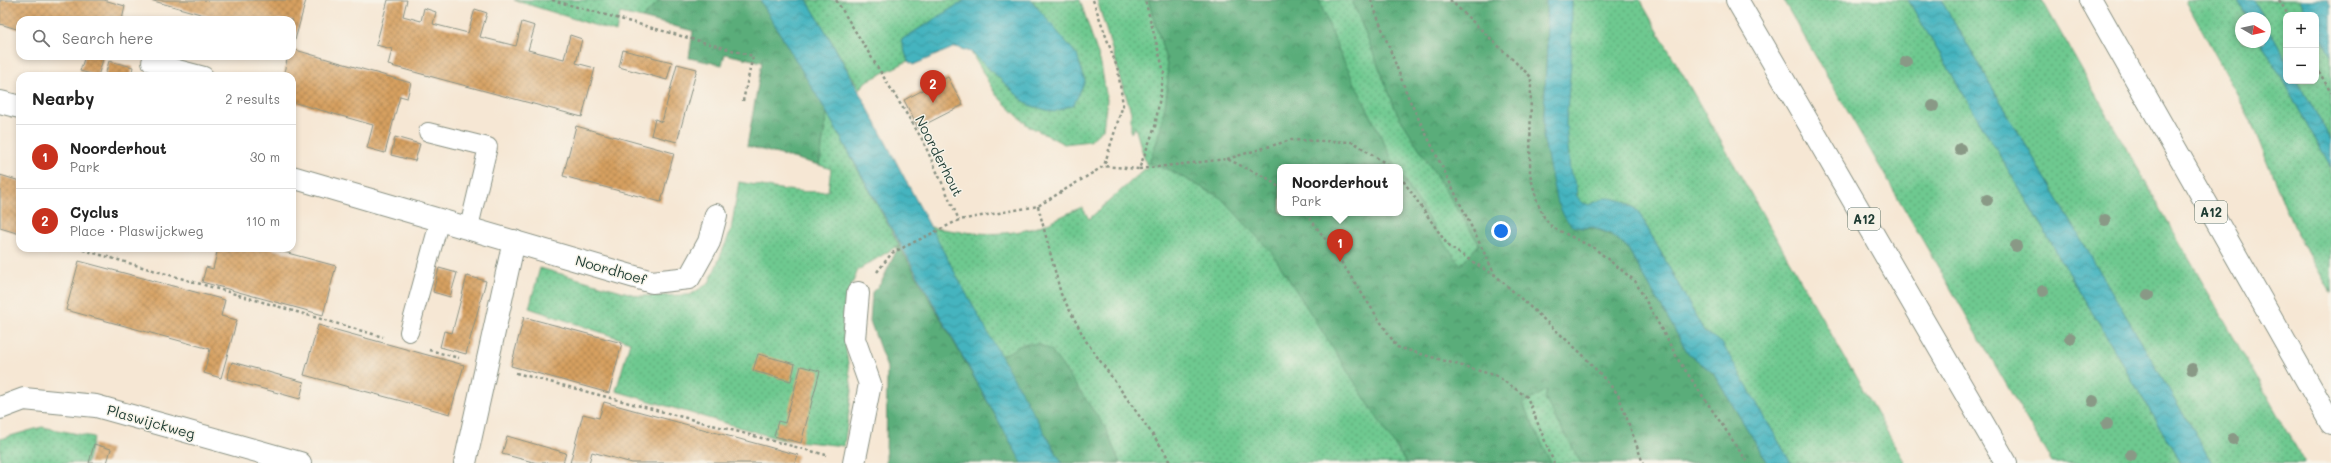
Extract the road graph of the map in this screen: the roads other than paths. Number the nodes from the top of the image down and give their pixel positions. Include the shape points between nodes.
1 (1737, 0) edge
2 (2091, 0) edge
3 (151, 62) dead end
4 (189, 72) edge
5 (0, 102) edge
6 (16, 106) edge
7 (428, 132) dead end
8 (296, 178) edge
9 (716, 215) dead end
10 (440, 220) junction
11 (469, 227) junction
12 (514, 241) junction
13 (858, 293) dead end
14 (409, 332) dead end
15 (0, 408) edge
16 (2331, 423) edge
17 (300, 463) edge
18 (465, 463) edge
19 (854, 463) edge
20 (2006, 463) edge

1 - 20 main road, A12
2 - 16 main road, A12
3 - 4 lane
5 - 6 main road
7 - 11 lane via 488,147
8 - 10 main road, Noordhoef
9 - 12 main road, Noordhoef via 709,242 689,278 652,282
10 - 11 main road, Noordhoef
10 - 14 lane
11 - 12 main road, Noordhoef
12 - 18 main road
13 - 19 main road via 854,339 870,384
15 - 17 main road, Plaswijckweg via 24,399 96,406

